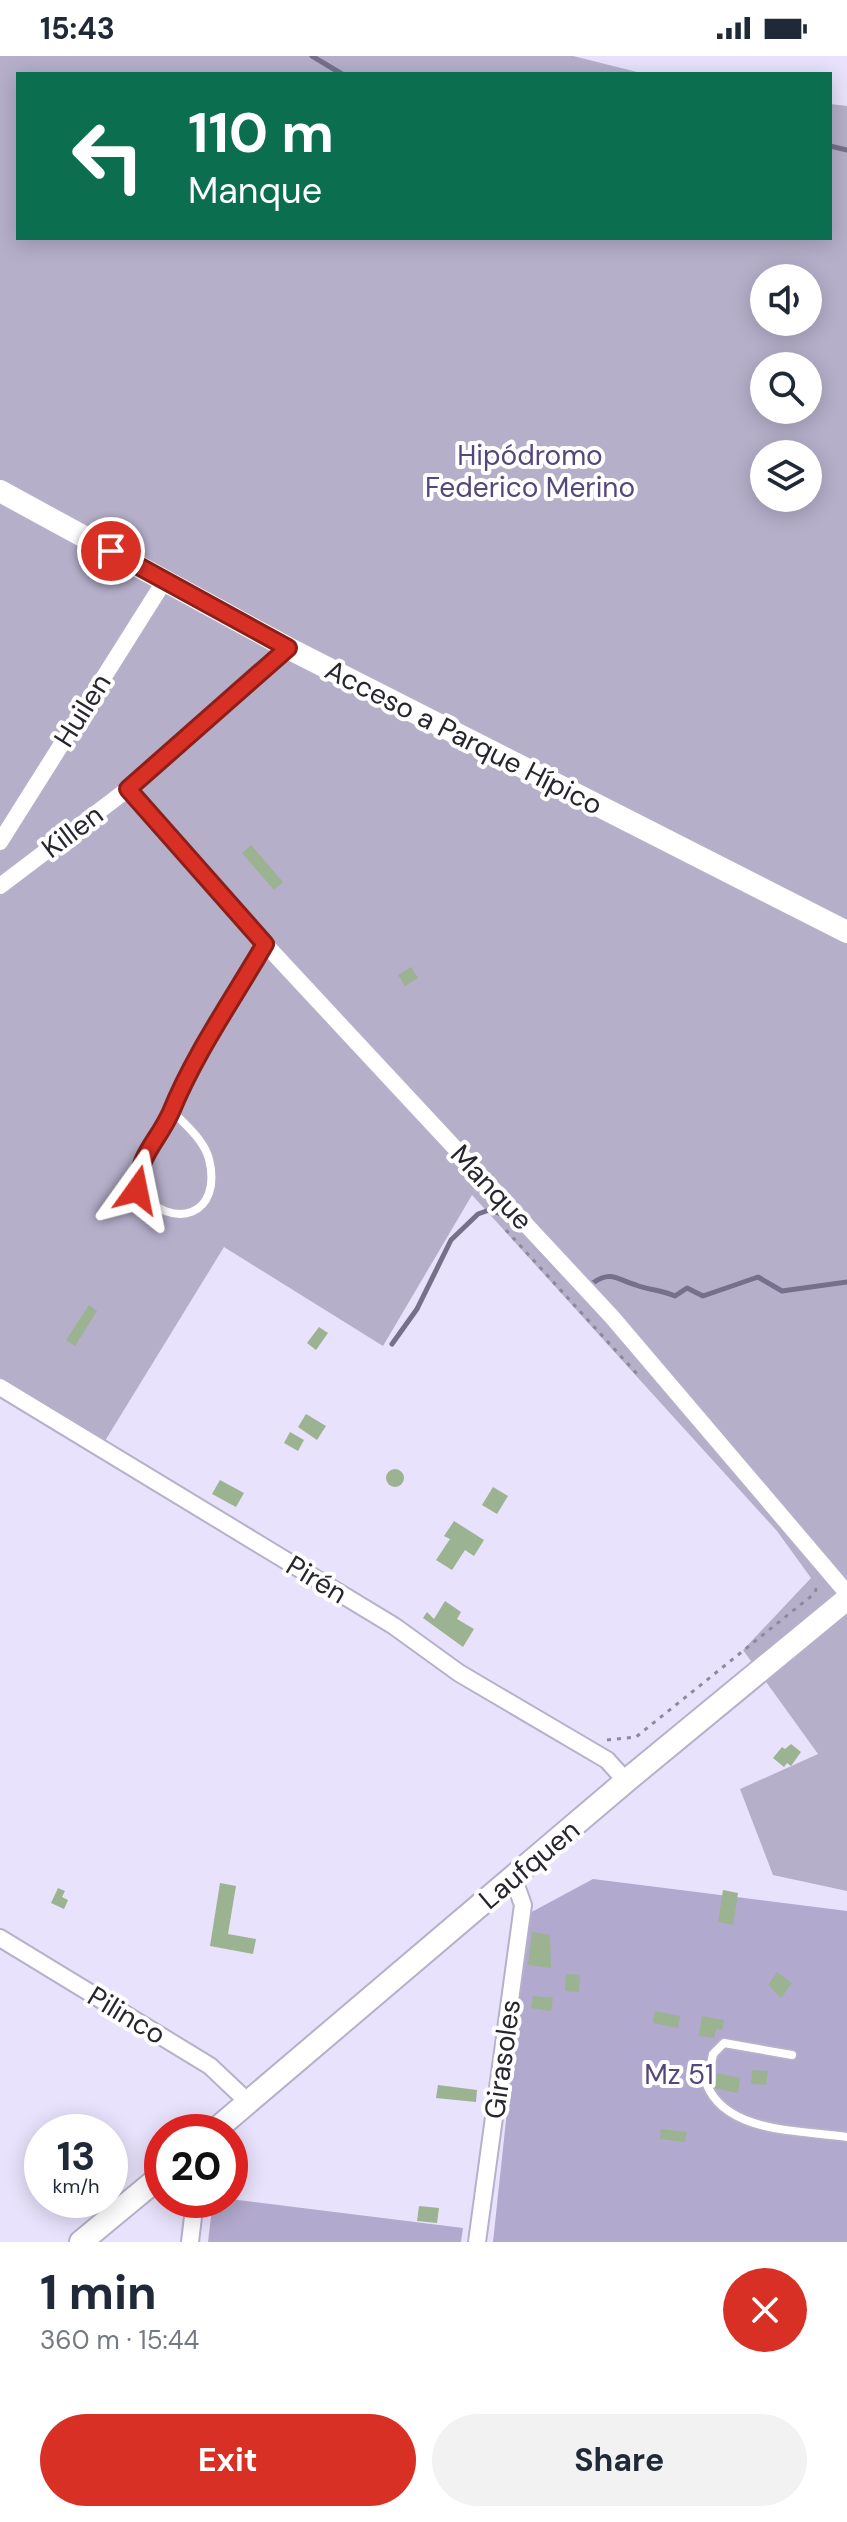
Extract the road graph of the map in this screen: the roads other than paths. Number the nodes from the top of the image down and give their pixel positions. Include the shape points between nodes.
1 (1, 494) edge
2 (165, 580) junction
3 (288, 648) junction
4 (128, 789) junction
5 (0, 842) edge
6 (0, 886) edge
7 (847, 932) edge
8 (265, 944) junction
9 (171, 1110) junction
10 (0, 1387) edge
11 (847, 1593) edge
12 (847, 1599) edge
13 (626, 1781) junction
14 (513, 1877) junction
15 (0, 1938) edge
16 (792, 2055) dead end
17 (248, 2102) junction
18 (234, 2114) edge
19 (847, 2137) edge
20 (144, 2190) edge
21 (193, 2218) edge
22 (81, 2242) edge
23 (190, 2242) edge
24 (477, 2242) edge

1 - 2 street, Acceso a Parque Hípico
2 - 3 street, Acceso a Parque Hípico
2 - 5 street, Huilen
3 - 4 street, Killen
3 - 7 street, Acceso a Parque Hípico
4 - 6 street, Killen
4 - 8 street, Manque
8 - 9 lane via 176,1093
8 - 11 street, Manque via 612,1317
9 - 9 lane via 143,1156 137,1190 174,1216 188,1216 206,1194 209,1158
10 - 13 street, Pirén via 607,1760
12 - 13 street, Laufquen
13 - 14 street, Laufquen
14 - 17 street, Laufquen
14 - 24 street, Girasoles via 523,1905
15 - 17 street, Pilinco via 210,2066
16 - 19 lane via 724,2043 713,2054 707,2085 727,2110 747,2122
17 - 18 street, Laufquen
20 - 22 street
21 - 23 street

